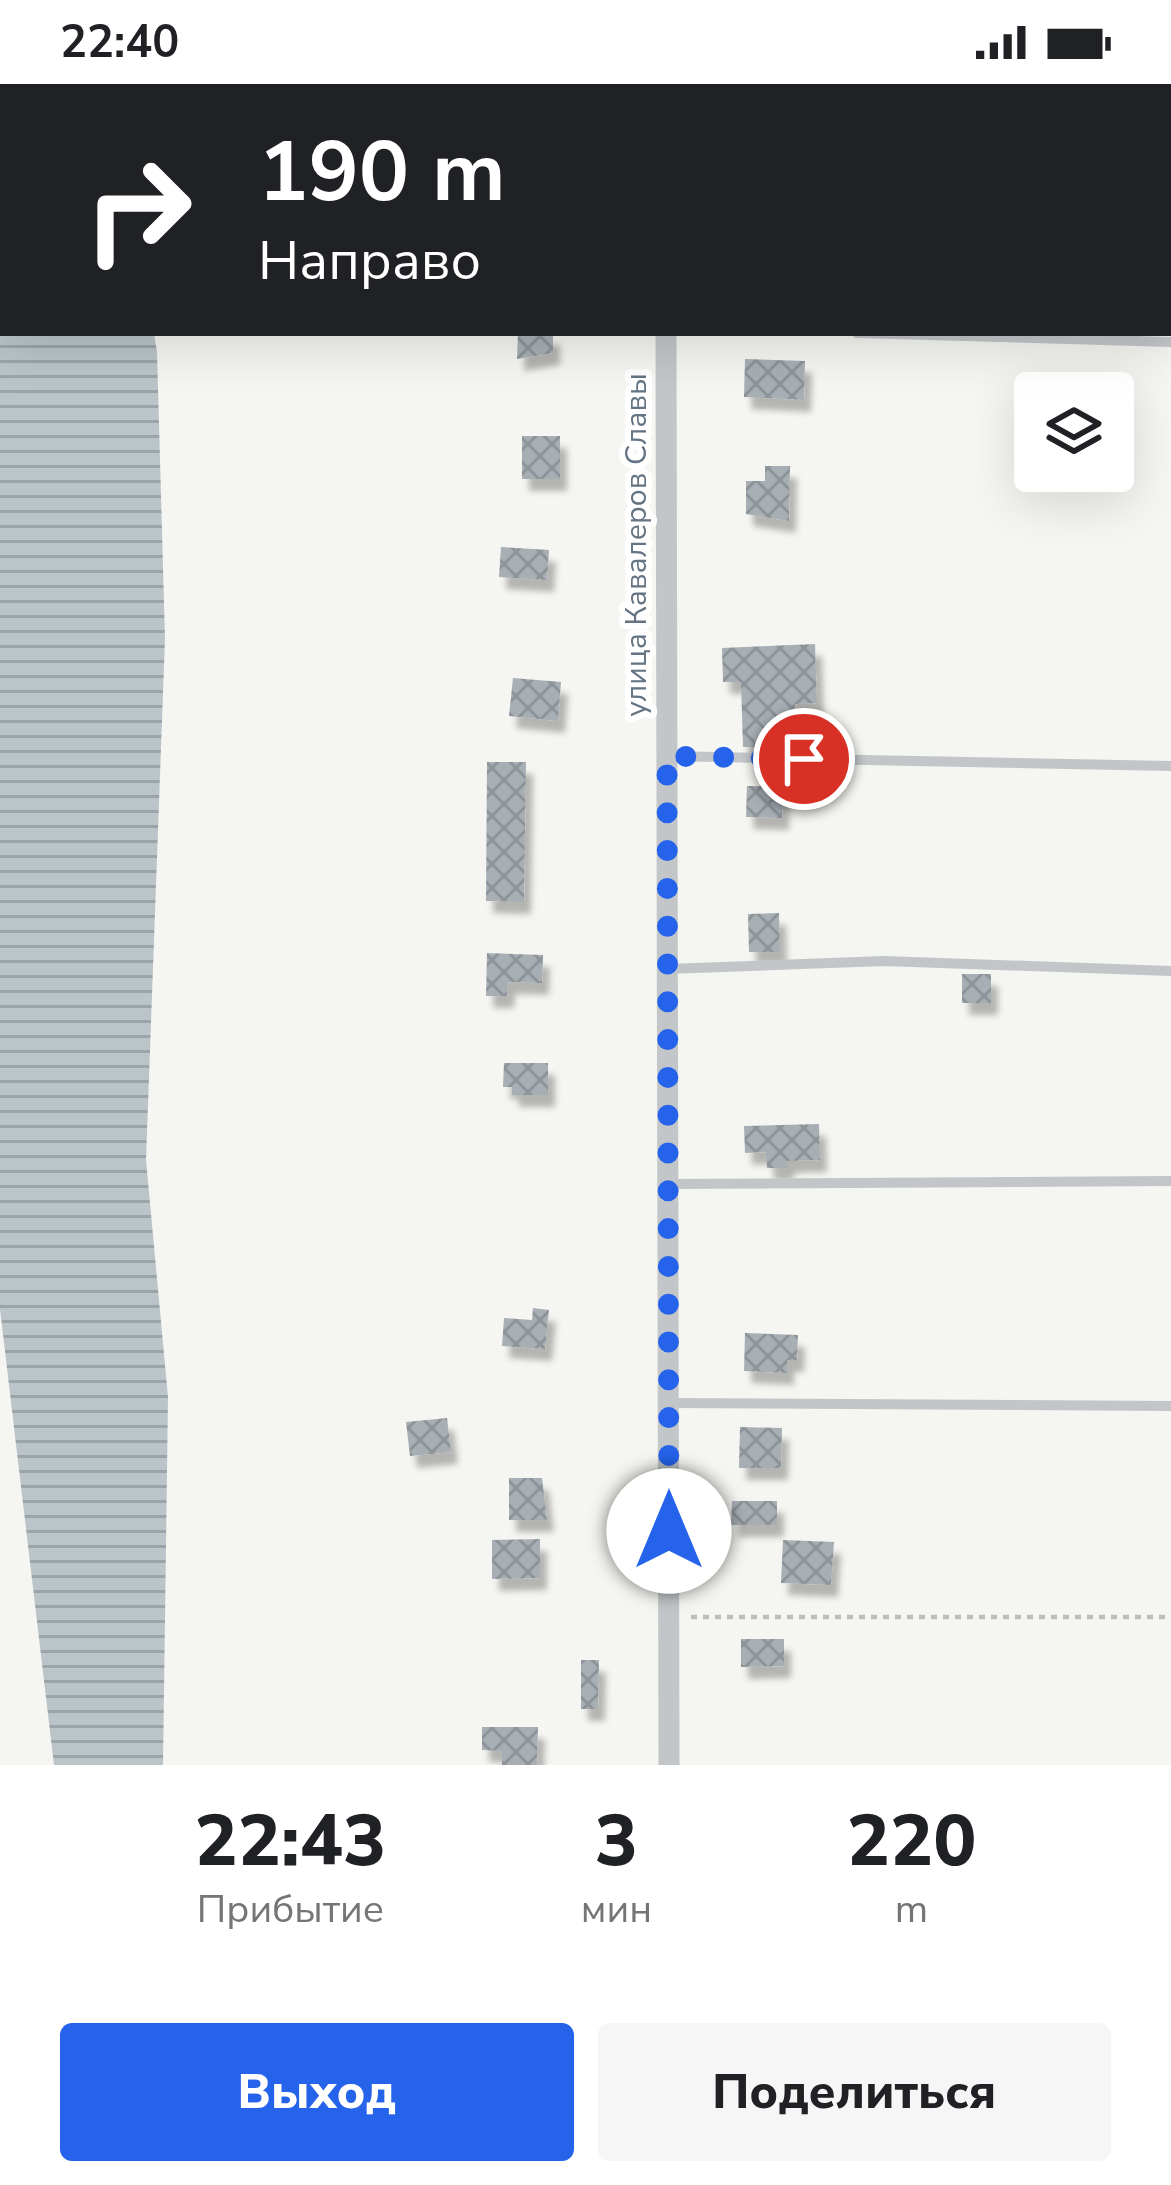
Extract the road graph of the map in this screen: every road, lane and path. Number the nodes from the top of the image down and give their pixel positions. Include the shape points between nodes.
1 (666, 336) edge
2 (961, 336) edge
3 (1171, 342) edge
4 (667, 756) junction
5 (1171, 766) edge
6 (668, 969) junction
7 (1171, 971) edge
8 (1171, 1181) edge
9 (668, 1184) junction
10 (668, 1403) junction
11 (1171, 1406) edge
12 (669, 1616) junction
13 (1171, 1617) edge
14 (670, 1765) edge

1 - 4 street, улица Кавалеров Славы
2 - 3 lane
4 - 5 lane
4 - 6 street, улица Кавалеров Славы
6 - 7 lane via 884,961
6 - 9 street, улица Кавалеров Славы
8 - 9 lane
9 - 10 street, улица Кавалеров Славы
10 - 11 lane
10 - 12 street, улица Кавалеров Славы
12 - 13 path
12 - 14 street, улица Кавалеров Славы

